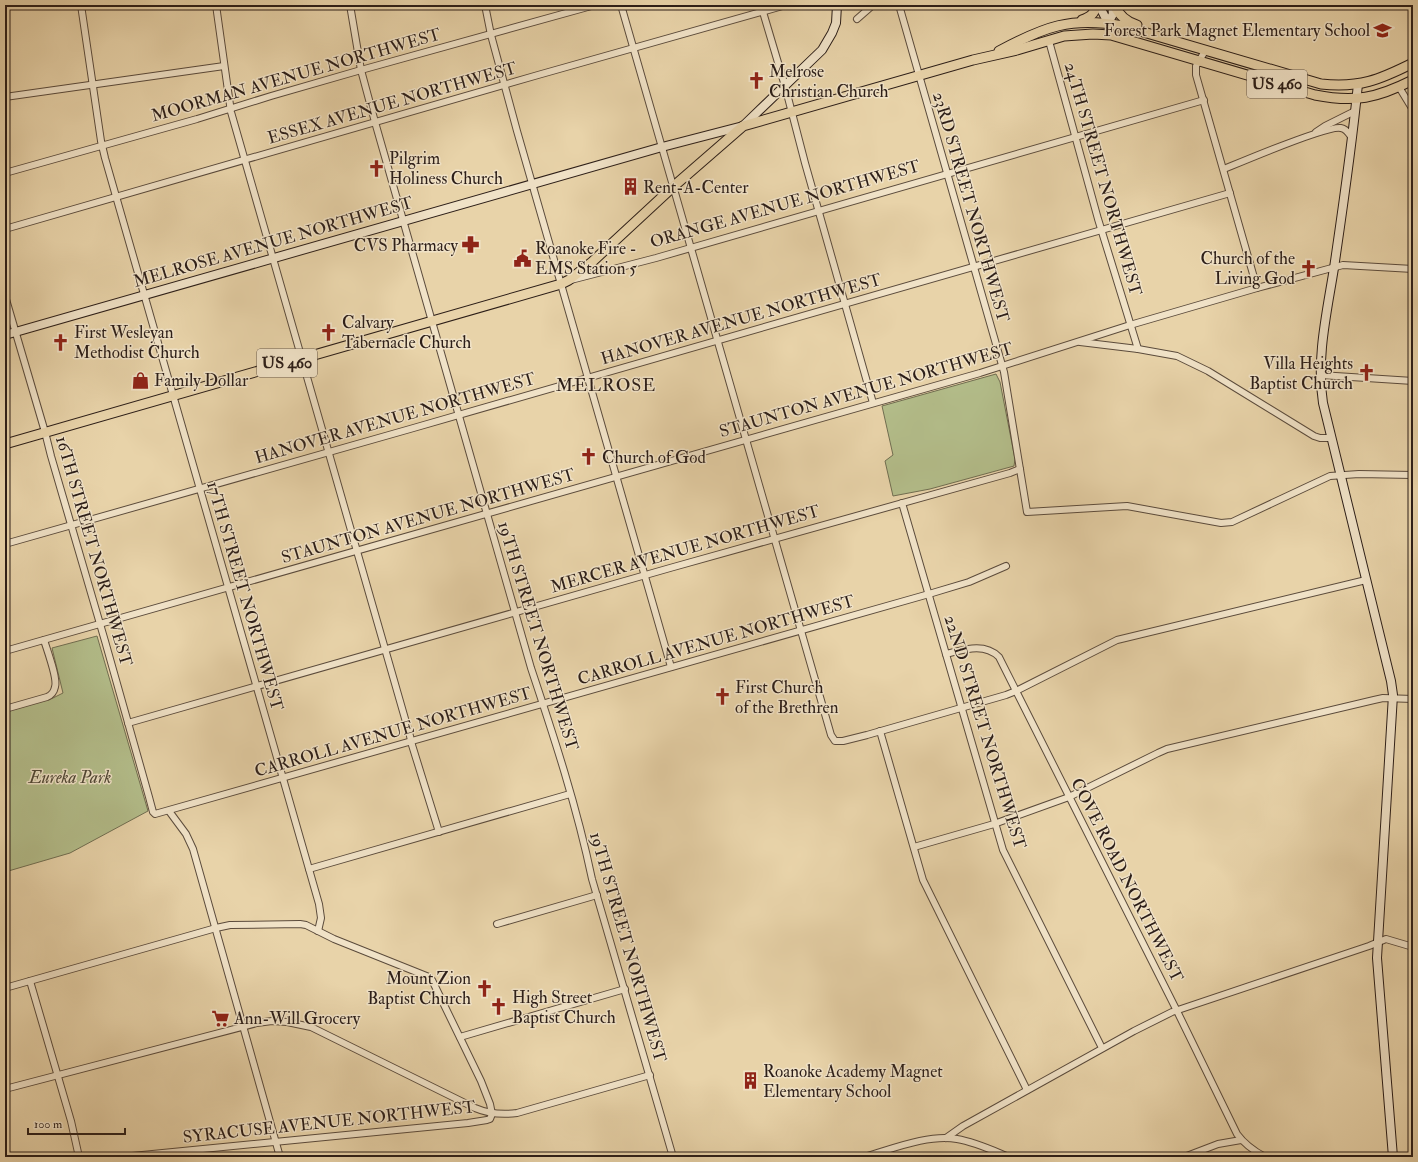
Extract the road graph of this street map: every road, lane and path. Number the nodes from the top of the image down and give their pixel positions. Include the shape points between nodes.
1 (80, 5) edge
2 (216, 5) edge
3 (350, 5) edge
4 (485, 5) edge
5 (595, 5) edge
6 (621, 5) edge
7 (786, 5) edge
8 (837, 5) edge
9 (873, 5) edge
10 (899, 5) edge
11 (1096, 5) edge
12 (1100, 5) edge
13 (1113, 5) edge
14 (763, 12) junction
15 (857, 19) dead end
16 (1077, 22) junction
17 (1108, 23) junction
18 (491, 34) junction
19 (1128, 40) junction
20 (1049, 41) junction
21 (1186, 45) junction
22 (634, 48) junction
23 (1205, 51) junction
24 (989, 56) junction
25 (1198, 62) junction
26 (1413, 63) edge
27 (224, 66) junction
28 (361, 70) junction
29 (919, 76) junction
30 (1413, 80) edge
31 (92, 84) junction
32 (1358, 84) junction
33 (504, 85) junction
34 (785, 86) junction
35 (1399, 87) junction
36 (5, 97) edge
37 (1356, 98) junction
38 (1204, 100) junction
39 (231, 108) junction
40 (1413, 110) edge
41 (1355, 111) junction
42 (791, 112) junction
43 (375, 122) junction
44 (743, 126) junction
45 (1314, 134) junction
46 (1076, 137) junction
47 (1352, 138) junction
48 (102, 146) junction
49 (662, 147) junction
50 (245, 160) junction
51 (1224, 169) junction
52 (5, 173) edge
53 (948, 174) junction
54 (532, 184) junction
55 (674, 186) junction
56 (1230, 193) junction
57 (116, 197) junction
58 (819, 210) junction
59 (404, 221) junction
60 (5, 229) edge
61 (1102, 230) junction
62 (691, 247) junction
63 (274, 258) junction
64 (974, 267) junction
65 (1334, 267) junction
66 (1413, 269) edge
67 (565, 282) junction
68 (1257, 288) junction
69 (144, 295) junction
70 (5, 296) edge
71 (845, 304) junction
72 (432, 321) junction
73 (1130, 325) junction
74 (15, 332) junction
75 (5, 335) edge
76 (717, 340) junction
77 (1079, 342) junction
78 (1138, 349) junction
79 (302, 358) junction
80 (1002, 366) junction
81 (1320, 375) junction
82 (588, 377) junction
83 (1413, 381) edge
84 (174, 396) junction
85 (874, 403) junction
86 (459, 414) junction
87 (45, 432) junction
88 (1332, 438) junction
89 (746, 439) junction
90 (5, 444) edge
91 (329, 451) junction
92 (1020, 470) junction
93 (1341, 475) junction
94 (1413, 475) edge
95 (616, 476) junction
96 (199, 488) junction
97 (902, 503) junction
98 (487, 513) junction
99 (70, 525) junction
100 (774, 539) junction
101 (5, 544) edge
102 (358, 551) junction
103 (1006, 566) dead end
104 (645, 576) junction
105 (1366, 580) junction
106 (228, 587) junction
107 (929, 594) junction
108 (515, 612) junction
109 (100, 624) junction
110 (801, 630) junction
111 (44, 640) junction
112 (386, 649) junction
113 (5, 651) edge
114 (946, 654) junction
115 (671, 667) junction
116 (256, 687) junction
117 (1016, 691) junction
118 (1393, 698) junction
119 (1413, 699) edge
120 (543, 704) junction
121 (961, 707) junction
122 (5, 709) edge
123 (128, 723) junction
124 (880, 731) junction
125 (411, 741) junction
126 (282, 778) junction
127 (570, 794) junction
128 (1069, 797) junction
129 (169, 811) junction
130 (155, 814) joint
131 (994, 824) junction
132 (439, 832) junction
133 (914, 847) junction
134 (309, 869) junction
135 (597, 895) junction
136 (497, 924) dead end
137 (216, 928) junction
138 (318, 931) junction
139 (1378, 942) junction
140 (1413, 947) edge
141 (30, 981) junction
142 (5, 988) edge
143 (625, 989) junction
144 (1177, 1011) junction
145 (243, 1027) junction
146 (460, 1037) junction
147 (1102, 1048) junction
148 (650, 1075) junction
149 (58, 1076) junction
150 (5, 1089) edge
151 (1028, 1090) junction
152 (492, 1114) junction
153 (946, 1138) junction
154 (1241, 1140) junction
155 (276, 1142) junction
156 (79, 1157) edge
157 (122, 1157) edge
158 (280, 1157) edge
159 (673, 1157) edge
160 (864, 1157) edge
161 (1009, 1157) edge
162 (1184, 1157) edge
163 (1265, 1157) edge
164 (1393, 1157) edge

1 - 31 street, 17TH STREET NORTHWEST
2 - 27 street
3 - 28 street, 19TH STREET NORTHWEST
4 - 18 street
5 - 18 street, MOORMAN AVENUE NORTHWEST
6 - 22 street
7 - 14 street, ESSEX AVENUE NORTHWEST
8 - 34 main road via 836,23 828,42
9 - 15 street
10 - 29 street, 23RD STREET NORTHWEST
11 - 16 main road via 1091,16
12 - 17 main road
13 - 17 main road via 1113,14
13 - 21 main road via 1127,21 1177,37
14 - 22 street, ESSEX AVENUE NORTHWEST
14 - 34 street
16 - 17 main road, MELROSE AVENUE NORTHWEST / US 460
16 - 24 main road, MELROSE AVENUE NORTHWEST / US 460 via 1039,32
17 - 19 main road via 1117,34
17 - 20 main road via 1096,29 1059,32
17 - 21 main road, MELROSE AVENUE NORTHWEST / US 460
18 - 28 street, MOORMAN AVENUE NORTHWEST
18 - 33 street
19 - 20 main road, MELROSE AVENUE NORTHWEST / US 460 via 1093,34 1064,36
19 - 25 main road, MELROSE AVENUE NORTHWEST / US 460
20 - 24 main road, MELROSE AVENUE NORTHWEST / US 460
20 - 46 street, 24TH STREET NORTHWEST
21 - 23 main road, MELROSE AVENUE NORTHWEST / US 460
22 - 33 street, ESSEX AVENUE NORTHWEST
22 - 49 street
23 - 25 street
23 - 32 main road, MELROSE AVENUE NORTHWEST / US 460 via 1321,84
24 - 29 main road, MELROSE AVENUE NORTHWEST / US 460
25 - 37 main road, MELROSE AVENUE NORTHWEST / US 460 via 1315,95 1334,99
25 - 38 street via 1195,68
26 - 32 main road, MELROSE AVENUE NORTHWEST / US 460 via 1376,81
27 - 31 street
27 - 39 street
28 - 39 street, MOORMAN AVENUE NORTHWEST
28 - 43 street, 19TH STREET NORTHWEST
29 - 42 main road, MELROSE AVENUE NORTHWEST / US 460
29 - 53 street, 23RD STREET NORTHWEST
30 - 35 main road, MELROSE AVENUE NORTHWEST / US 460
31 - 36 street
31 - 48 street, 17TH STREET NORTHWEST
32 - 37 main road
33 - 43 street, ESSEX AVENUE NORTHWEST
33 - 54 street
34 - 42 street
34 - 44 main road
35 - 37 main road, MELROSE AVENUE NORTHWEST / US 460 via 1381,95
35 - 40 street
37 - 41 main road
38 - 46 street, ORANGE AVENUE NORTHWEST
38 - 51 street
39 - 48 street, MOORMAN AVENUE NORTHWEST
39 - 50 street
41 - 45 street
41 - 47 main road
42 - 44 main road, MELROSE AVENUE NORTHWEST / US 460
42 - 58 street
43 - 50 street, ESSEX AVENUE NORTHWEST
43 - 59 street, 19TH STREET NORTHWEST
44 - 49 main road, MELROSE AVENUE NORTHWEST
44 - 55 main road, US 460
45 - 47 street via 1341,128
45 - 51 street
46 - 53 street, ORANGE AVENUE NORTHWEST
46 - 61 street, 24TH STREET NORTHWEST
47 - 65 main road
48 - 52 street, MOORMAN AVENUE NORTHWEST
48 - 57 street, 17TH STREET NORTHWEST
49 - 54 main road, MELROSE AVENUE NORTHWEST
49 - 55 street
50 - 57 street, ESSEX AVENUE NORTHWEST
50 - 63 street
51 - 56 street
53 - 58 street, ORANGE AVENUE NORTHWEST
53 - 64 street, 23RD STREET NORTHWEST
54 - 59 main road, MELROSE AVENUE NORTHWEST
54 - 67 street
55 - 62 street
55 - 67 main road, US 460 via 592,262
56 - 61 street, HANOVER AVENUE NORTHWEST
56 - 68 street
57 - 60 street, ESSEX AVENUE NORTHWEST
57 - 69 street, 17TH STREET NORTHWEST
58 - 62 street, ORANGE AVENUE NORTHWEST
58 - 71 street
59 - 63 main road, MELROSE AVENUE NORTHWEST
59 - 72 street, 19TH STREET NORTHWEST
61 - 64 street, HANOVER AVENUE NORTHWEST
61 - 73 street, 24TH STREET NORTHWEST
62 - 67 street, ORANGE AVENUE NORTHWEST
62 - 76 street
63 - 69 main road, MELROSE AVENUE NORTHWEST
63 - 79 street
64 - 71 street, HANOVER AVENUE NORTHWEST
64 - 80 street, 23RD STREET NORTHWEST
65 - 66 street, STAUNTON AVENUE NORTHWEST via 1359,265
65 - 68 street, STAUNTON AVENUE NORTHWEST
65 - 81 main road
67 - 72 main road, ORANGE AVENUE NORTHWEST / US 460
67 - 82 street
68 - 73 street, STAUNTON AVENUE NORTHWEST
69 - 74 main road, MELROSE AVENUE NORTHWEST
69 - 84 street, 17TH STREET NORTHWEST
70 - 74 street, 16TH STREET NORTHWEST
71 - 76 street, HANOVER AVENUE NORTHWEST
71 - 85 street
72 - 79 main road, ORANGE AVENUE NORTHWEST / US 460
72 - 86 street, 19TH STREET NORTHWEST
73 - 77 street, STAUNTON AVENUE NORTHWEST
73 - 78 street, 24TH STREET NORTHWEST
74 - 75 main road, MELROSE AVENUE NORTHWEST
74 - 87 street, 16TH STREET NORTHWEST
76 - 82 street, HANOVER AVENUE NORTHWEST
76 - 89 street
77 - 78 street
77 - 80 street, STAUNTON AVENUE NORTHWEST
78 - 88 street via 1168,353 1190,361 1314,436
79 - 84 main road, ORANGE AVENUE NORTHWEST / US 460
79 - 91 street
80 - 85 street, STAUNTON AVENUE NORTHWEST
80 - 92 street, 23RD STREET NORTHWEST
81 - 83 street
81 - 88 main road via 1323,403
82 - 86 street, HANOVER AVENUE NORTHWEST
82 - 95 street
84 - 87 main road, ORANGE AVENUE NORTHWEST / US 460
84 - 96 street, 17TH STREET NORTHWEST
85 - 89 street, STAUNTON AVENUE NORTHWEST
86 - 91 street, HANOVER AVENUE NORTHWEST
86 - 98 street, 19TH STREET NORTHWEST
87 - 90 main road, ORANGE AVENUE NORTHWEST / US 460
87 - 99 street, 16TH STREET NORTHWEST
88 - 93 main road
89 - 95 street, STAUNTON AVENUE NORTHWEST
89 - 100 street
91 - 96 street, HANOVER AVENUE NORTHWEST
91 - 102 street
92 - 93 street, 23RD STREET NORTHWEST via 1027,512 1127,506 1221,523 1245,516 1326,477
92 - 97 street, MERCER AVENUE NORTHWEST
93 - 94 street
93 - 105 main road
95 - 98 street, STAUNTON AVENUE NORTHWEST
95 - 104 street
96 - 99 street, HANOVER AVENUE NORTHWEST
96 - 106 street, 17TH STREET NORTHWEST
97 - 100 street, MERCER AVENUE NORTHWEST
97 - 107 street, 22ND STREET NORTHWEST
98 - 102 street, STAUNTON AVENUE NORTHWEST
98 - 108 street, 19TH STREET NORTHWEST
99 - 101 street, HANOVER AVENUE NORTHWEST
99 - 109 street, 16TH STREET NORTHWEST
100 - 104 street, MERCER AVENUE NORTHWEST
100 - 110 street
102 - 106 street, STAUNTON AVENUE NORTHWEST
102 - 112 street
103 - 107 street, CARROLL AVENUE NORTHWEST via 969,582
104 - 108 street, MERCER AVENUE NORTHWEST
104 - 115 street
105 - 117 street via 1117,640
105 - 118 main road
106 - 109 street, STAUNTON AVENUE NORTHWEST
106 - 116 street, 17TH STREET NORTHWEST
107 - 110 street, CARROLL AVENUE NORTHWEST
107 - 114 street, 22ND STREET NORTHWEST
108 - 112 street, MERCER AVENUE NORTHWEST
108 - 120 street, 19TH STREET NORTHWEST
109 - 111 street, STAUNTON AVENUE NORTHWEST
109 - 123 street, 16TH STREET NORTHWEST
110 - 115 street, CARROLL AVENUE NORTHWEST
110 - 124 street via 832,738 843,741
111 - 113 street, STAUNTON AVENUE NORTHWEST
111 - 122 street via 56,681 53,693
112 - 116 street, MERCER AVENUE NORTHWEST
112 - 125 street
114 - 117 street, COVE ROAD NORTHWEST via 971,648 990,650 999,657
114 - 121 street, 22ND STREET NORTHWEST
115 - 120 street, CARROLL AVENUE NORTHWEST
116 - 123 street, MERCER AVENUE NORTHWEST
116 - 126 street, 17TH STREET NORTHWEST
117 - 121 street
117 - 128 street, COVE ROAD NORTHWEST
118 - 119 street
118 - 128 street via 1374,700 1167,749
118 - 139 main road
120 - 125 street, CARROLL AVENUE NORTHWEST
120 - 127 street, 19TH STREET NORTHWEST
121 - 124 street
121 - 131 street, 22ND STREET NORTHWEST
123 - 130 street, 16TH STREET NORTHWEST
124 - 133 street
125 - 126 street, CARROLL AVENUE NORTHWEST
125 - 132 street
126 - 129 street, CARROLL AVENUE NORTHWEST
126 - 134 street, 17TH STREET NORTHWEST
127 - 132 street
127 - 135 street, 19TH STREET NORTHWEST
128 - 131 street
128 - 144 street, COVE ROAD NORTHWEST
129 - 130 street, CARROLL AVENUE NORTHWEST
129 - 137 street via 186,834 193,849
131 - 133 street
131 - 147 street, 22ND STREET NORTHWEST via 1002,850
132 - 134 street
133 - 151 street via 924,880
134 - 138 street, 17TH STREET NORTHWEST via 321,913
135 - 136 street
135 - 143 street, 19TH STREET NORTHWEST
137 - 138 street via 230,925 300,924
137 - 141 street
137 - 145 street
138 - 146 street via 429,977
139 - 140 street via 1388,939
139 - 144 street
139 - 164 main road via 1377,958
141 - 142 street
141 - 149 street
143 - 146 street
143 - 148 street, 19TH STREET NORTHWEST
144 - 147 street
144 - 154 street, COVE ROAD NORTHWEST
145 - 149 street
145 - 152 street via 272,1021 310,1027
145 - 155 street
146 - 152 street via 486,1094
147 - 151 street
148 - 152 street, SYRACUSE AVENUE NORTHWEST via 517,1113
148 - 159 street, 19TH STREET NORTHWEST
149 - 150 street
149 - 156 street
151 - 153 street
152 - 155 street, SYRACUSE AVENUE NORTHWEST via 490,1119 468,1123
153 - 160 street via 921,1141
153 - 161 street via 968,1141
154 - 162 street via 1218,1144
154 - 163 street, COVE ROAD NORTHWEST
155 - 157 street, SYRACUSE AVENUE NORTHWEST
155 - 158 street

